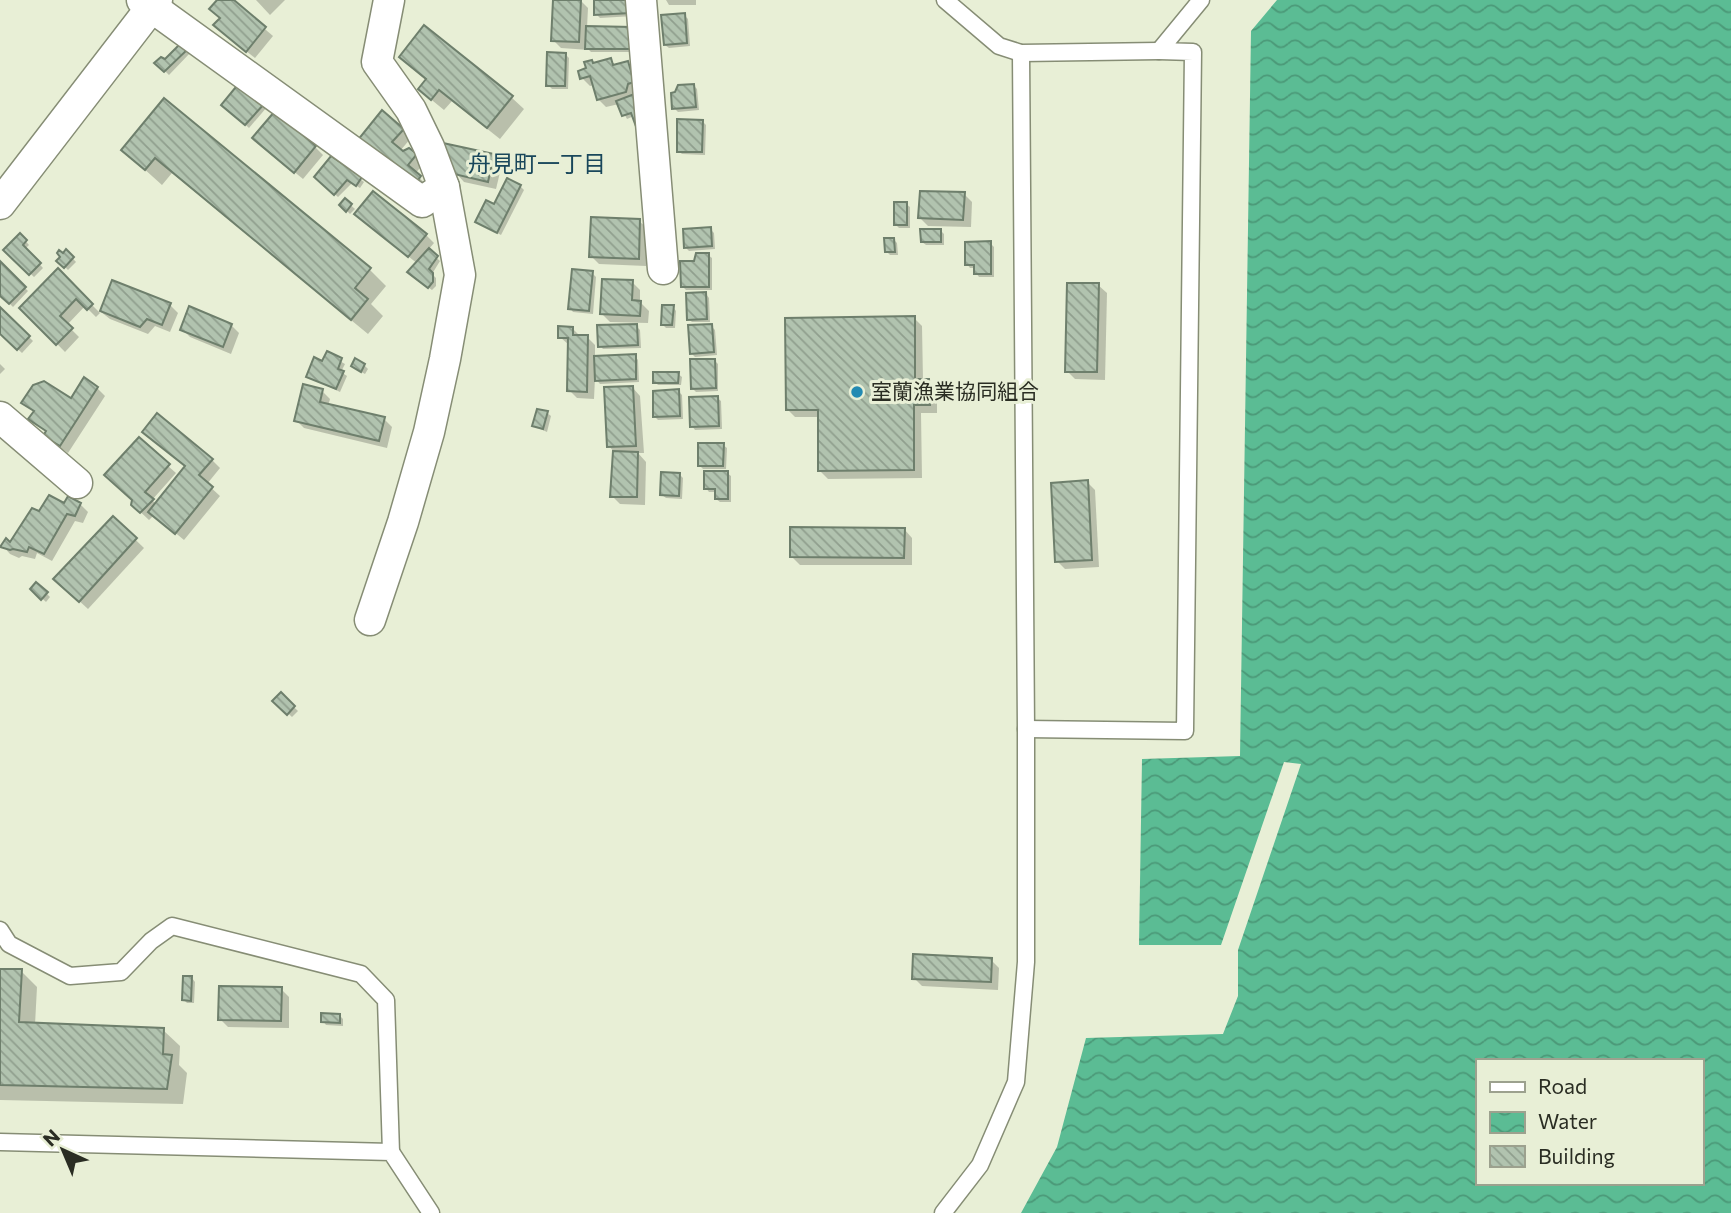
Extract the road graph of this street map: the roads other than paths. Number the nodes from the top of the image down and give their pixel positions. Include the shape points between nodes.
1 (389, 0) edge
2 (641, 0) edge
3 (945, 0) edge
4 (1201, 0) edge
5 (150, 2) edge
6 (1159, 51) junction
7 (1021, 54) junction
8 (444, 187) junction
9 (0, 204) edge
10 (663, 269) dead end
11 (0, 417) edge
12 (77, 483) dead end
13 (370, 620) dead end
14 (1026, 729) junction
15 (0, 930) edge
16 (0, 1142) edge
17 (391, 1152) junction
18 (430, 1213) edge
19 (943, 1213) edge

1 - 8 street via 377,61 411,110
2 - 10 street
3 - 7 lane via 999,46
4 - 6 lane
5 - 8 street via 422,202
5 - 9 street
6 - 7 lane
6 - 14 lane via 1193,52 1185,731
7 - 14 lane
8 - 13 street via 460,275 429,432
11 - 12 street
14 - 19 lane via 1026,962 1016,1082 980,1165
15 - 17 lane via 9,944 70,976 121,972 172,926 361,974 386,1000
16 - 17 lane
17 - 18 lane

